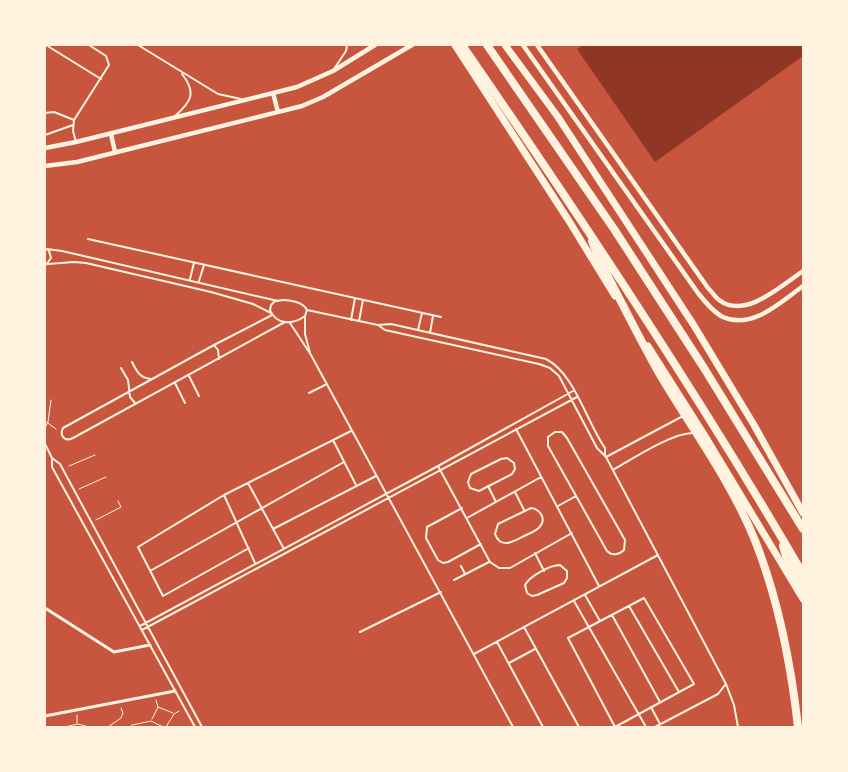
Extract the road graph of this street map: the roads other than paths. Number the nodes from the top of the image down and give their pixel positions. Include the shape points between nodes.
1 (46, 45) edge
2 (90, 45) edge
3 (138, 45) edge
4 (347, 45) edge
5 (375, 45) edge
6 (412, 45) edge
7 (455, 45) edge
8 (462, 45) edge
9 (487, 45) edge
10 (505, 45) edge
11 (523, 45) edge
12 (536, 45) edge
13 (332, 71) junction
14 (180, 72) junction
15 (101, 79) junction
16 (273, 93) junction
17 (247, 100) junction
18 (278, 112) junction
19 (45, 113) edge
20 (172, 118) junction
21 (74, 120) junction
22 (73, 124) junction
23 (111, 134) junction
24 (45, 135) edge
25 (76, 142) junction
26 (45, 148) edge
27 (115, 152) junction
28 (45, 166) edge
29 (587, 228) junction
30 (88, 239) dead end
31 (46, 248) edge
32 (194, 263) junction
33 (46, 265) edge
34 (204, 265) junction
35 (803, 271) edge
36 (190, 279) junction
37 (199, 281) junction
38 (803, 286) edge
39 (355, 298) junction
40 (363, 300) junction
41 (278, 301) junction
42 (307, 310) junction
43 (422, 313) junction
44 (271, 314) junction
45 (305, 316) junction
46 (433, 316) junction
47 (441, 317) dead end
48 (351, 320) junction
49 (359, 321) junction
50 (285, 322) junction
51 (290, 323) junction
52 (378, 325) junction
53 (418, 330) junction
54 (430, 333) junction
55 (214, 345) junction
56 (311, 355) junction
57 (219, 359) junction
58 (132, 362) dead end
59 (121, 368) dead end
60 (189, 376) junction
61 (151, 379) junction
62 (175, 383) junction
63 (326, 385) junction
64 (574, 390) junction
65 (129, 391) junction
66 (309, 393) dead end
67 (568, 393) junction
68 (199, 396) dead end
69 (577, 397) junction
70 (572, 399) junction
71 (185, 403) dead end
72 (136, 404) junction
73 (689, 412) junction
74 (516, 429) junction
75 (351, 430) junction
76 (705, 436) junction
77 (333, 440) junction
78 (45, 444) edge
79 (46, 448) edge
80 (606, 456) junction
81 (52, 458) junction
82 (344, 462) junction
83 (438, 466) junction
84 (441, 470) junction
85 (613, 470) junction
86 (376, 476) junction
87 (542, 477) junction
88 (248, 483) junction
89 (357, 486) junction
90 (488, 486) junction
91 (514, 492) junction
92 (386, 494) junction
93 (224, 495) junction
94 (576, 496) junction
95 (389, 498) junction
96 (496, 502) junction
97 (558, 506) junction
98 (462, 508) junction
99 (262, 509) junction
100 (524, 510) junction
101 (467, 518) junction
102 (801, 519) edge
103 (237, 522) junction
104 (273, 529) junction
105 (803, 529) edge
106 (572, 533) junction
107 (783, 540) junction
108 (481, 544) junction
109 (249, 548) junction
110 (284, 549) junction
111 (534, 553) junction
112 (658, 555) junction
113 (490, 562) junction
114 (256, 564) junction
115 (461, 566) dead end
116 (544, 571) junction
117 (150, 572) junction
118 (465, 574) junction
119 (803, 574) edge
120 (454, 580) dead end
121 (599, 587) junction
122 (803, 590) edge
123 (440, 592) junction
124 (585, 594) junction
125 (803, 599) edge
126 (574, 600) junction
127 (629, 606) junction
128 (45, 608) edge
129 (612, 615) junction
130 (600, 621) junction
131 (146, 622) junction
132 (140, 626) junction
133 (148, 627) junction
134 (524, 627) junction
135 (589, 627) junction
136 (142, 630) junction
137 (360, 632) dead end
138 (497, 642) junction
139 (150, 645) junction
140 (535, 648) junction
141 (474, 654) junction
142 (509, 663) junction
143 (726, 684) junction
144 (175, 691) junction
145 (679, 692) junction
146 (660, 702) junction
147 (651, 707) junction
148 (638, 714) junction
149 (45, 716) edge
150 (660, 724) junction
151 (194, 727) edge
152 (202, 727) edge
153 (513, 727) edge
154 (543, 727) edge
155 (579, 727) edge
156 (646, 727) edge
157 (655, 727) edge
158 (738, 727) edge
159 (798, 727) edge

1 - 15 lane
2 - 15 lane via 108,59 108,68
3 - 14 lane
4 - 13 lane via 346,52
5 - 13 street
6 - 18 street via 322,97
7 - 73 main road
8 - 29 highway
9 - 102 highway via 614,228
10 - 102 main road via 558,117 693,324 754,425
11 - 38 street via 709,307 736,322 749,320
12 - 35 street via 708,288 720,300 729,305 744,306 761,300
13 - 16 street via 297,87
14 - 17 lane via 218,94
14 - 20 lane via 190,88 190,100
15 - 21 lane
16 - 17 street
16 - 18 street
17 - 20 street
18 - 27 street
19 - 21 lane via 54,112
20 - 23 street
21 - 22 lane
22 - 24 lane
22 - 25 lane
23 - 25 street
23 - 27 street
25 - 26 street
27 - 28 street
29 - 107 highway
29 - 159 highway via 599,259 654,363 734,496 756,543 789,657
30 - 32 lane
31 - 33 lane via 50,254
31 - 36 lane
32 - 34 lane
32 - 36 lane
33 - 44 lane via 86,263 211,292 252,304
34 - 37 lane
34 - 39 lane
36 - 37 lane
37 - 41 lane
39 - 40 lane
39 - 48 lane
40 - 43 lane
40 - 49 lane
41 - 42 lane via 296,302
41 - 44 lane via 271,305
42 - 45 lane
42 - 48 lane
43 - 46 lane
43 - 53 lane
44 - 50 lane
44 - 55 lane
45 - 51 lane
45 - 56 lane via 305,334
46 - 47 lane
46 - 54 lane
48 - 49 lane
49 - 52 lane
50 - 51 lane
50 - 57 lane
51 - 56 lane
52 - 53 lane
52 - 67 lane via 388,331 545,366 559,376
53 - 54 lane
54 - 64 lane via 546,359 561,370
55 - 57 lane
55 - 61 lane
56 - 63 lane
57 - 60 lane
58 - 61 lane via 138,374
59 - 65 lane via 128,380
60 - 62 lane
60 - 68 lane
61 - 65 lane
62 - 71 lane
62 - 72 lane
63 - 66 lane
63 - 75 lane
64 - 67 lane
64 - 69 lane
65 - 72 lane via 131,400
65 - 72 lane via 62,428 62,436 69,440
67 - 70 lane
67 - 83 lane
69 - 70 lane
69 - 80 lane via 605,448
70 - 74 lane
70 - 80 lane via 597,448
73 - 76 main road
73 - 80 lane
74 - 84 lane
74 - 87 lane
75 - 77 lane
75 - 86 lane
76 - 85 lane via 689,433 678,436
76 - 125 main road
77 - 82 lane
77 - 88 lane
78 - 79 lane
79 - 81 lane
80 - 85 lane
81 - 131 lane via 63,469
81 - 132 lane via 52,467
82 - 89 lane
82 - 99 lane
83 - 84 lane
83 - 92 lane
84 - 95 lane
84 - 98 lane
85 - 112 lane
86 - 89 lane
86 - 92 lane
87 - 91 lane
87 - 97 lane
88 - 93 lane
88 - 99 lane
89 - 104 lane
90 - 90 lane via 473,490 468,485 469,477 501,458 512,461 515,466 512,474
90 - 96 lane
91 - 96 lane
91 - 100 lane
92 - 95 lane
92 - 110 lane
93 - 103 lane
93 - 117 lane via 138,547
94 - 94 lane via 607,551 612,554 622,552 625,540 567,438 562,432 555,432 548,437 548,446
94 - 97 lane
95 - 123 lane
95 - 133 lane
96 - 101 lane
97 - 106 lane
98 - 101 lane
98 - 108 lane via 428,525 425,535 430,546 438,560 446,563
99 - 103 lane
99 - 104 lane
100 - 100 lane via 531,508 540,512 543,520 540,526 511,543 504,544 498,540 495,534 498,524
101 - 108 lane
102 - 105 highway
103 - 109 lane
103 - 117 lane
104 - 110 lane
106 - 111 lane
106 - 121 lane
107 - 119 highway
107 - 122 highway via 786,556
108 - 113 lane
109 - 114 lane
109 - 117 lane via 162,596
110 - 114 lane
111 - 113 lane via 510,568 499,568
111 - 116 lane
112 - 121 lane
112 - 143 lane
113 - 118 lane
114 - 131 lane
115 - 118 lane
116 - 116 lane via 560,565 567,572 567,578 564,583 537,596 529,594 526,582
118 - 120 lane
121 - 124 lane
123 - 137 lane
123 - 141 lane
124 - 126 lane
124 - 130 lane
126 - 134 lane
126 - 135 lane
127 - 129 lane
127 - 145 lane
127 - 145 lane via 644,598 694,684
128 - 139 street via 114,652
129 - 130 lane
129 - 146 lane
130 - 135 lane
131 - 132 lane
131 - 133 lane
132 - 136 lane
133 - 136 lane
133 - 152 lane
134 - 138 lane
134 - 140 lane
135 - 148 lane
135 - 148 lane via 568,638 615,727
136 - 139 lane
138 - 141 lane
138 - 142 lane
139 - 144 lane
140 - 142 lane
140 - 155 lane
141 - 153 lane
142 - 154 lane
143 - 150 lane via 718,694
143 - 158 lane
144 - 149 street
144 - 151 lane
145 - 146 lane
146 - 147 lane
147 - 148 lane
147 - 150 lane
148 - 156 lane
150 - 157 lane

